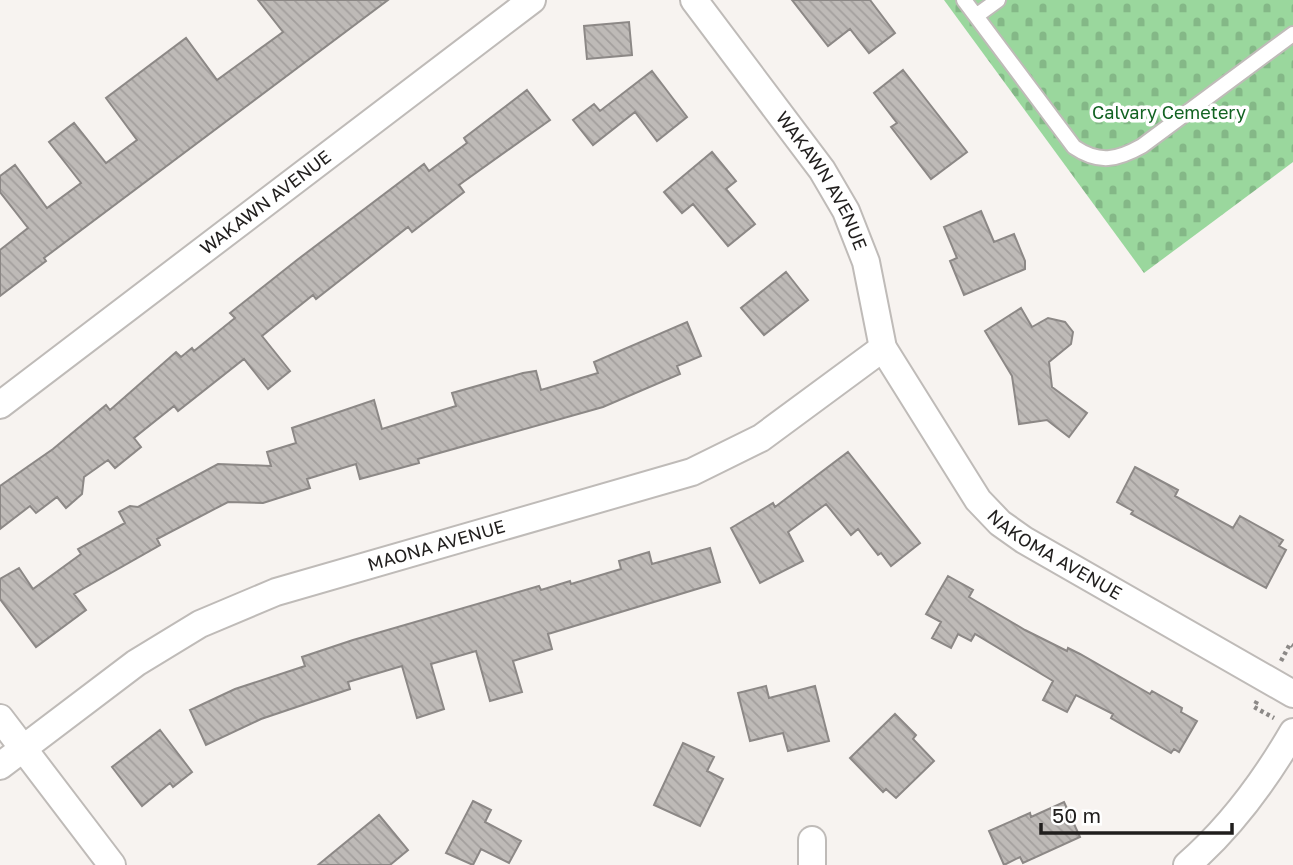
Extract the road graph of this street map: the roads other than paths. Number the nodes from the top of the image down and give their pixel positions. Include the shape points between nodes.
1 (532, 0) edge
2 (694, 0) edge
3 (964, 0) edge
4 (998, 0) edge
5 (976, 16) junction
6 (1293, 34) edge
7 (883, 348) junction
8 (0, 405) edge
9 (1293, 694) edge
10 (0, 718) edge
11 (1293, 732) edge
12 (23, 749) junction
13 (0, 766) edge
14 (112, 865) edge
15 (1187, 865) edge

1 - 8 street, WAKAWN AVENUE
2 - 7 street, WAKAWN AVENUE via 836,193 869,271
3 - 5 lane
4 - 5 lane
5 - 6 lane via 1074,147 1104,160 1142,146
7 - 9 street, NAKOMA AVENUE via 978,500 1000,523
7 - 12 street, MAONA AVENUE via 761,438 692,472 276,592 229,610 149,653
10 - 12 street
11 - 15 street via 1244,807
12 - 13 street, MAONA AVENUE
12 - 14 street

